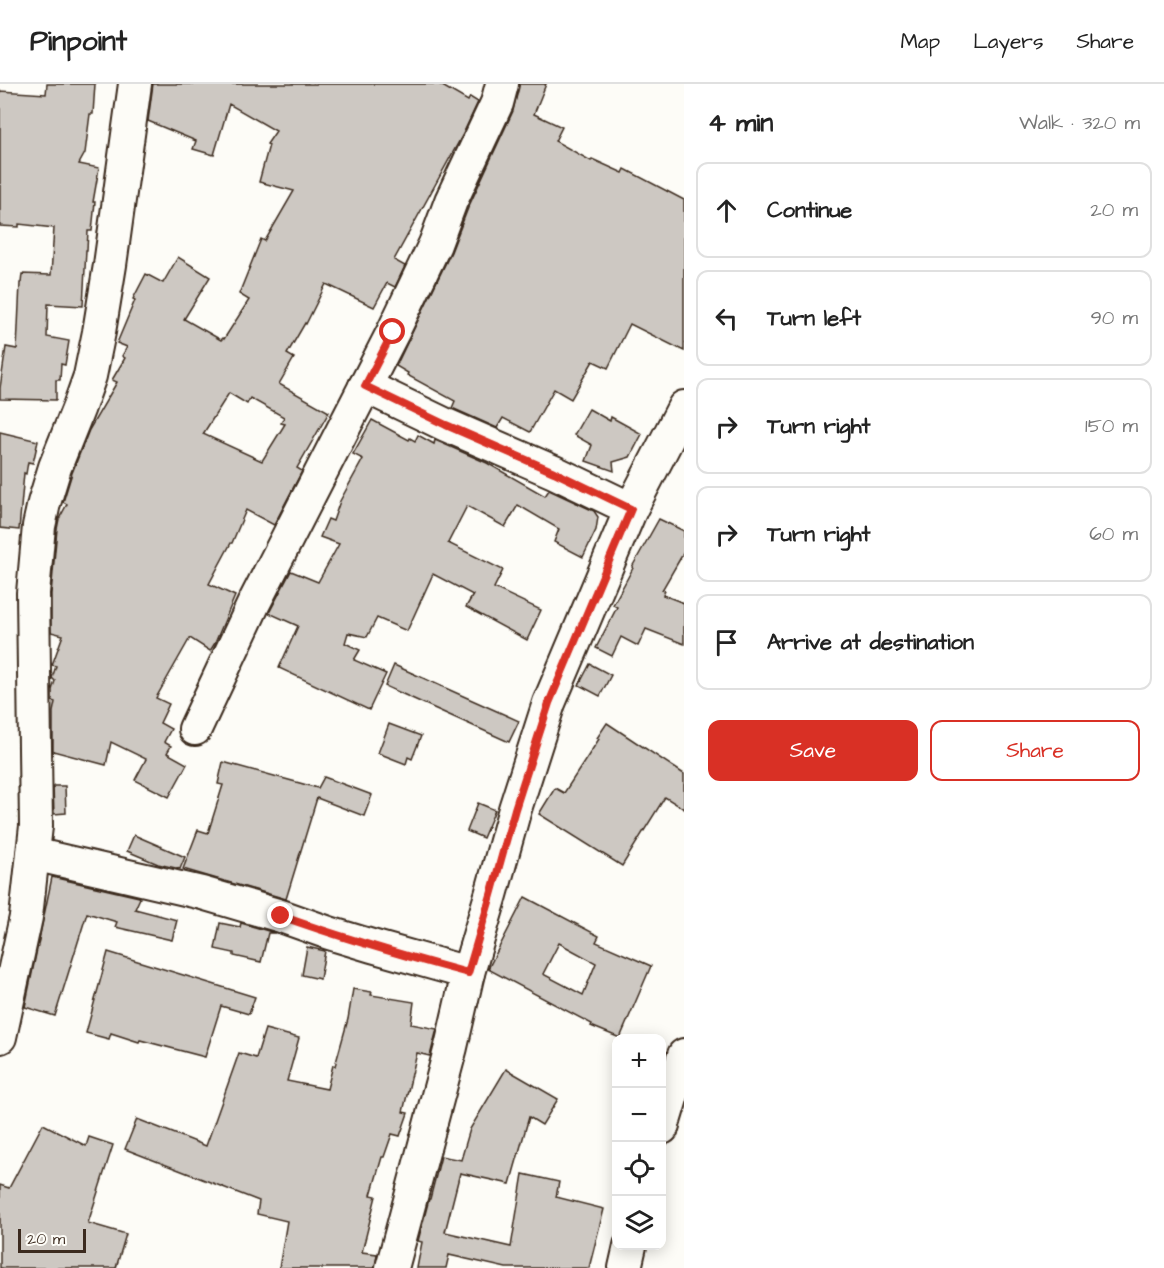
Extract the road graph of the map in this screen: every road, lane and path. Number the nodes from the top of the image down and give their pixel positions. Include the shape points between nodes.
1 (135, 84) edge
2 (502, 84) edge
3 (365, 386) junction
4 (684, 407) edge
5 (631, 509) junction
6 (195, 729) dead end
7 (33, 854) junction
8 (468, 973) junction
9 (0, 1037) edge
10 (684, 1055) edge
11 (666, 1115) edge
12 (629, 1250) edge
13 (392, 1268) edge
14 (625, 1268) edge

1 - 7 street via 90,376 55,467 36,549
2 - 3 street via 435,244
3 - 5 street
3 - 6 street via 254,603
4 - 5 street
5 - 8 street via 549,703
7 - 8 street via 202,893
7 - 9 street via 26,917
8 - 13 street
10 - 11 street
12 - 14 street

